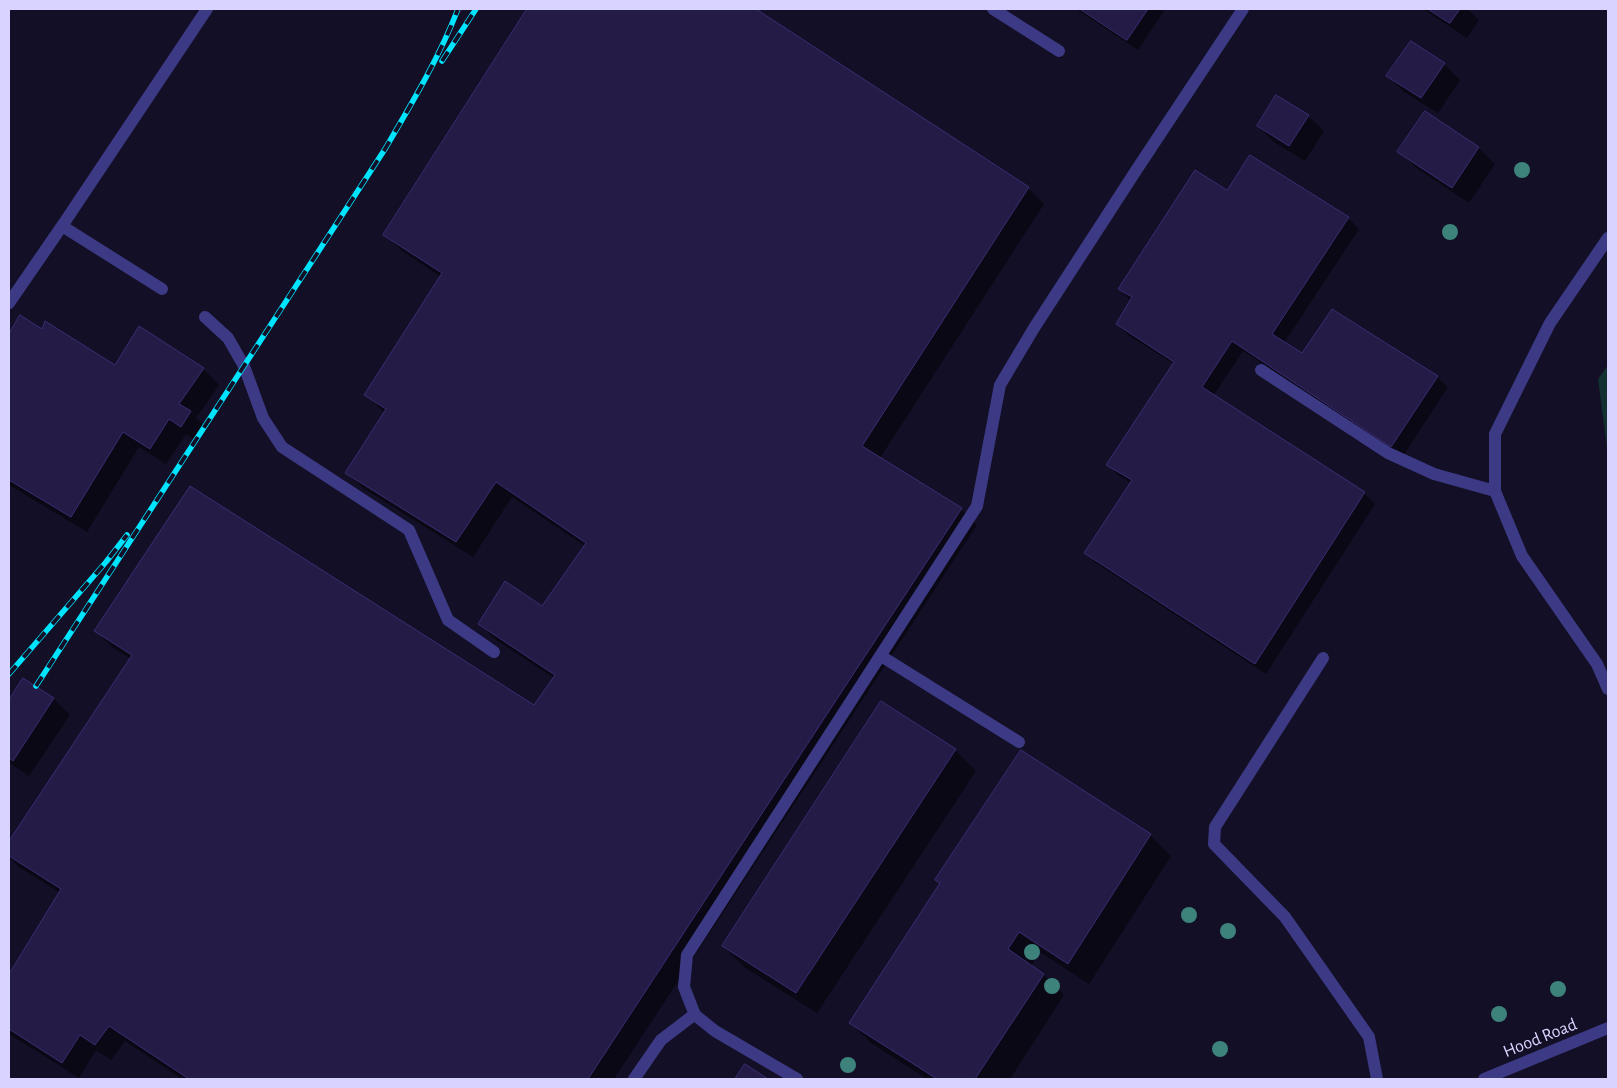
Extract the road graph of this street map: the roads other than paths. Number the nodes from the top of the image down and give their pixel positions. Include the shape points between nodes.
1 (207, 9) edge
2 (992, 9) edge
3 (1243, 9) edge
4 (1059, 51) dead end
5 (62, 226) junction
6 (1608, 238) edge
7 (162, 289) dead end
8 (9, 303) edge
9 (205, 317) dead end
10 (1261, 370) dead end
11 (1495, 491) junction
12 (494, 652) dead end
13 (881, 656) junction
14 (1323, 658) dead end
15 (1608, 689) edge
16 (1019, 742) dead end
17 (695, 1014) junction
18 (1608, 1028) edge
19 (634, 1079) edge
20 (796, 1079) edge
21 (1377, 1079) edge
22 (1484, 1079) edge

1 - 5 street
2 - 4 street
3 - 13 street via 1136,169 1000,385 978,506
5 - 7 street
5 - 8 street
6 - 11 street via 1550,323 1495,434
9 - 12 street via 228,338 244,366 263,418 282,447 409,530 448,620
10 - 11 street via 1388,453 1434,474
11 - 15 street via 1522,556 1596,664
13 - 16 street
13 - 17 street via 687,955 684,987
14 - 21 street via 1215,828 1214,844 1285,917 1364,1029 1369,1037
17 - 19 street via 661,1040
17 - 20 street via 715,1031
18 - 22 street, Hood Road

